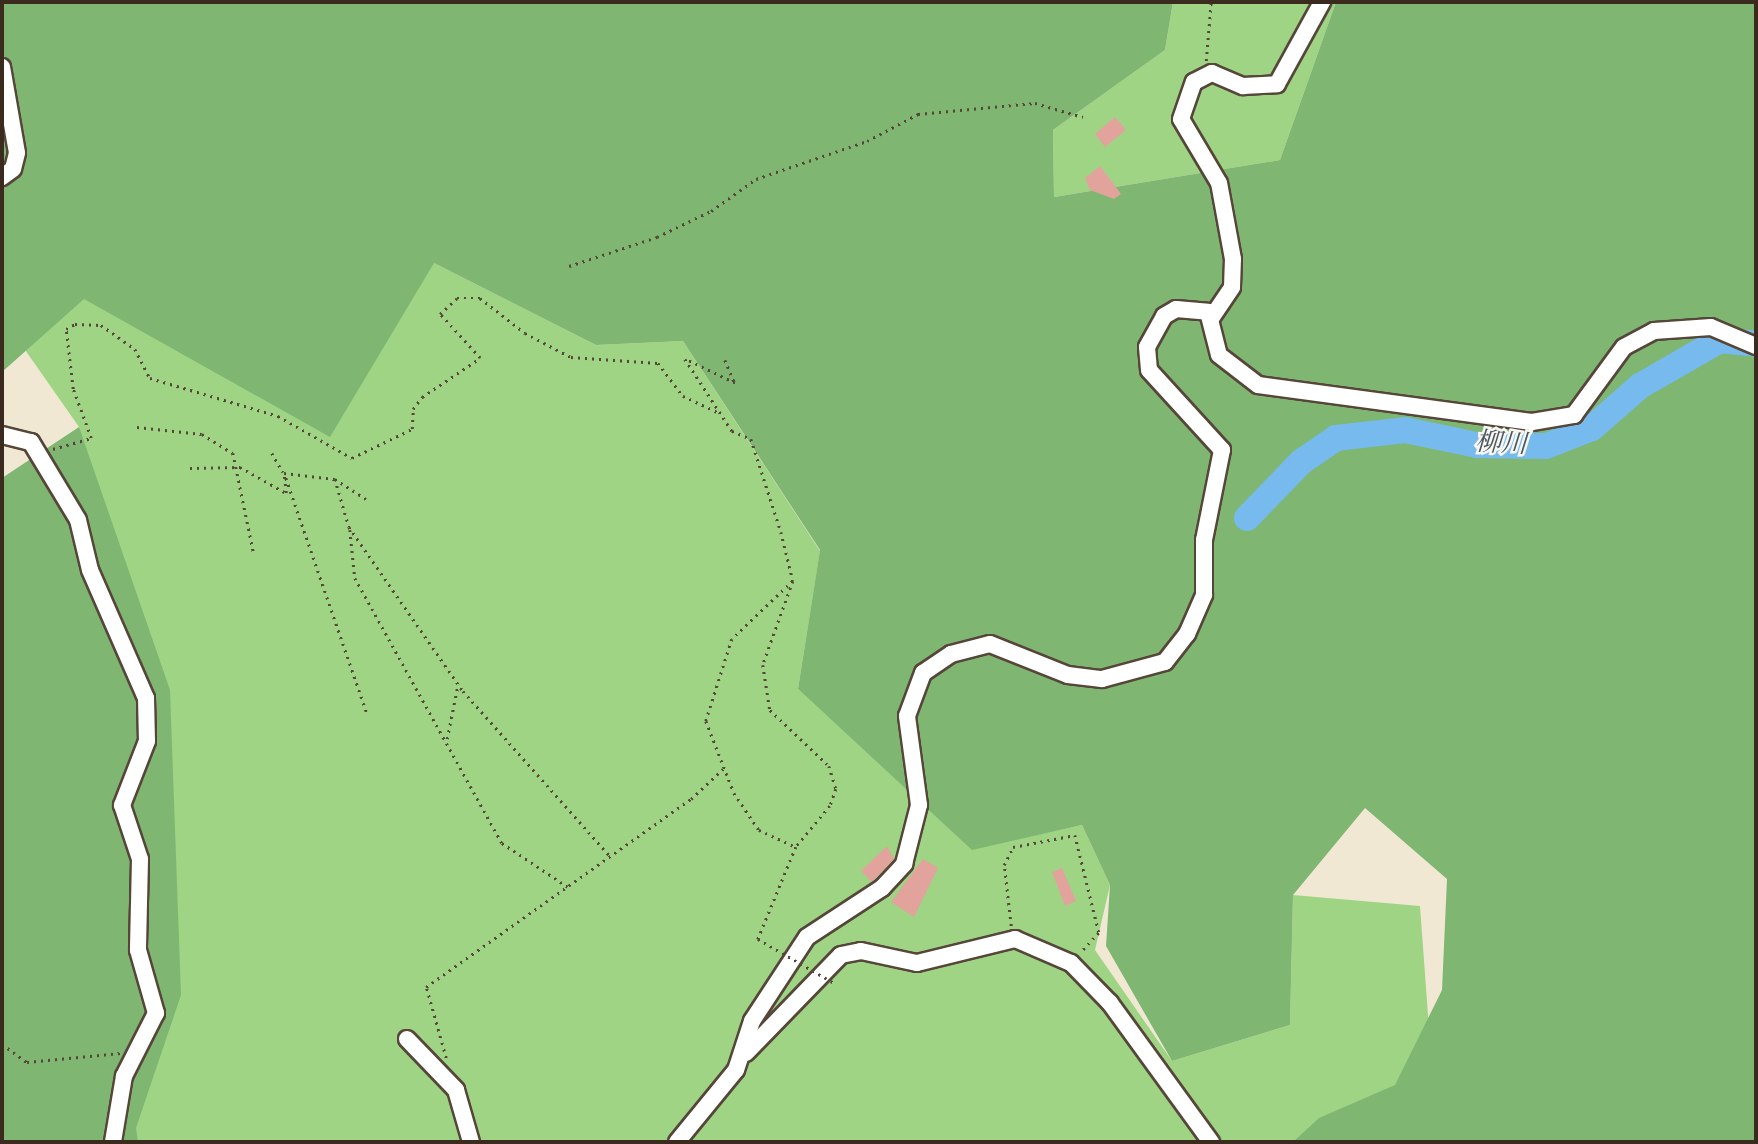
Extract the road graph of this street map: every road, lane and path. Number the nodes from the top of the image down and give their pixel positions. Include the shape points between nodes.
1 (1211, 2) edge
2 (1322, 2) edge
3 (2, 68) edge
4 (1202, 78) junction
5 (1083, 117) dead end
6 (2, 177) edge
7 (569, 266) dead end
8 (1212, 317) junction
9 (1756, 346) edge
10 (726, 360) dead end
11 (718, 412) junction
12 (136, 427) dead end
13 (2, 435) edge
14 (38, 453) junction
15 (272, 453) dead end
16 (240, 467) junction
17 (190, 468) dead end
18 (284, 473) junction
19 (335, 479) junction
20 (366, 499) dead end
21 (349, 527) junction
22 (254, 554) dead end
23 (793, 581) junction
24 (458, 684) junction
25 (367, 713) dead end
26 (447, 738) junction
27 (724, 768) junction
28 (796, 847) junction
29 (611, 857) junction
30 (569, 888) junction
31 (1015, 939) junction
32 (1072, 962) junction
33 (836, 984) dead end
34 (407, 1039) dead end
35 (2, 1044) edge
36 (746, 1053) junction
37 (135, 1055) junction
38 (449, 1067) dead end
39 (113, 1142) edge
40 (471, 1142) edge
41 (677, 1142) edge
42 (1211, 1142) edge

1 - 4 path
2 - 4 street via 1277,84 1243,86 1212,73
3 - 6 street via 17,153
4 - 8 street via 1194,82 1181,119 1219,183 1233,259 1232,287
5 - 7 path via 1035,103 918,114 867,141 756,179 711,211 657,237
8 - 9 street via 1219,355 1258,385 1532,422 1574,415 1624,347 1654,331 1711,327
8 - 36 street via 1202,310 1171,312 1147,348 1156,383 1222,450 1204,540 1204,595 1187,634 1165,662 1102,679 1068,675 990,644 951,654 923,673 907,716 918,780 912,847 882,888 807,937 752,1021
10 - 11 path, bridge via 735,383 685,359
11 - 14 path via 684,396 658,363 571,357 525,333 480,298 457,298 440,314 480,358 422,397 413,408 412,429 352,458 278,416 150,378 135,349 101,325 75,324 66,329 73,389 92,438
11 - 23 path, bridge via 732,431 751,439
12 - 16 path via 202,434 233,453
13 - 14 street via 23,436
14 - 37 street via 78,520 90,570 146,698 147,741 122,805 140,859 138,950 156,1003
15 - 18 path
16 - 17 path
16 - 18 path via 286,493
16 - 22 path
18 - 19 path
18 - 25 path
19 - 20 path
19 - 21 path
21 - 24 path
21 - 26 path via 355,578
23 - 27 path via 732,639 714,680 715,701 706,721
23 - 28 path, bridge via 763,665 770,710 829,766 836,789 830,806
24 - 26 path
24 - 29 path
26 - 30 path via 502,843
27 - 28 path via 759,830
27 - 29 path
28 - 33 path, bridge via 758,939
29 - 30 path
30 - 38 path via 426,987
31 - 32 street
31 - 32 path via 1004,865 1013,847 1075,835 1099,933
31 - 36 street via 917,964 861,951 841,955
32 - 42 street via 1110,1003
34 - 40 street via 456,1090
35 - 37 path via 27,1062
36 - 41 street
37 - 39 street via 117,1099

